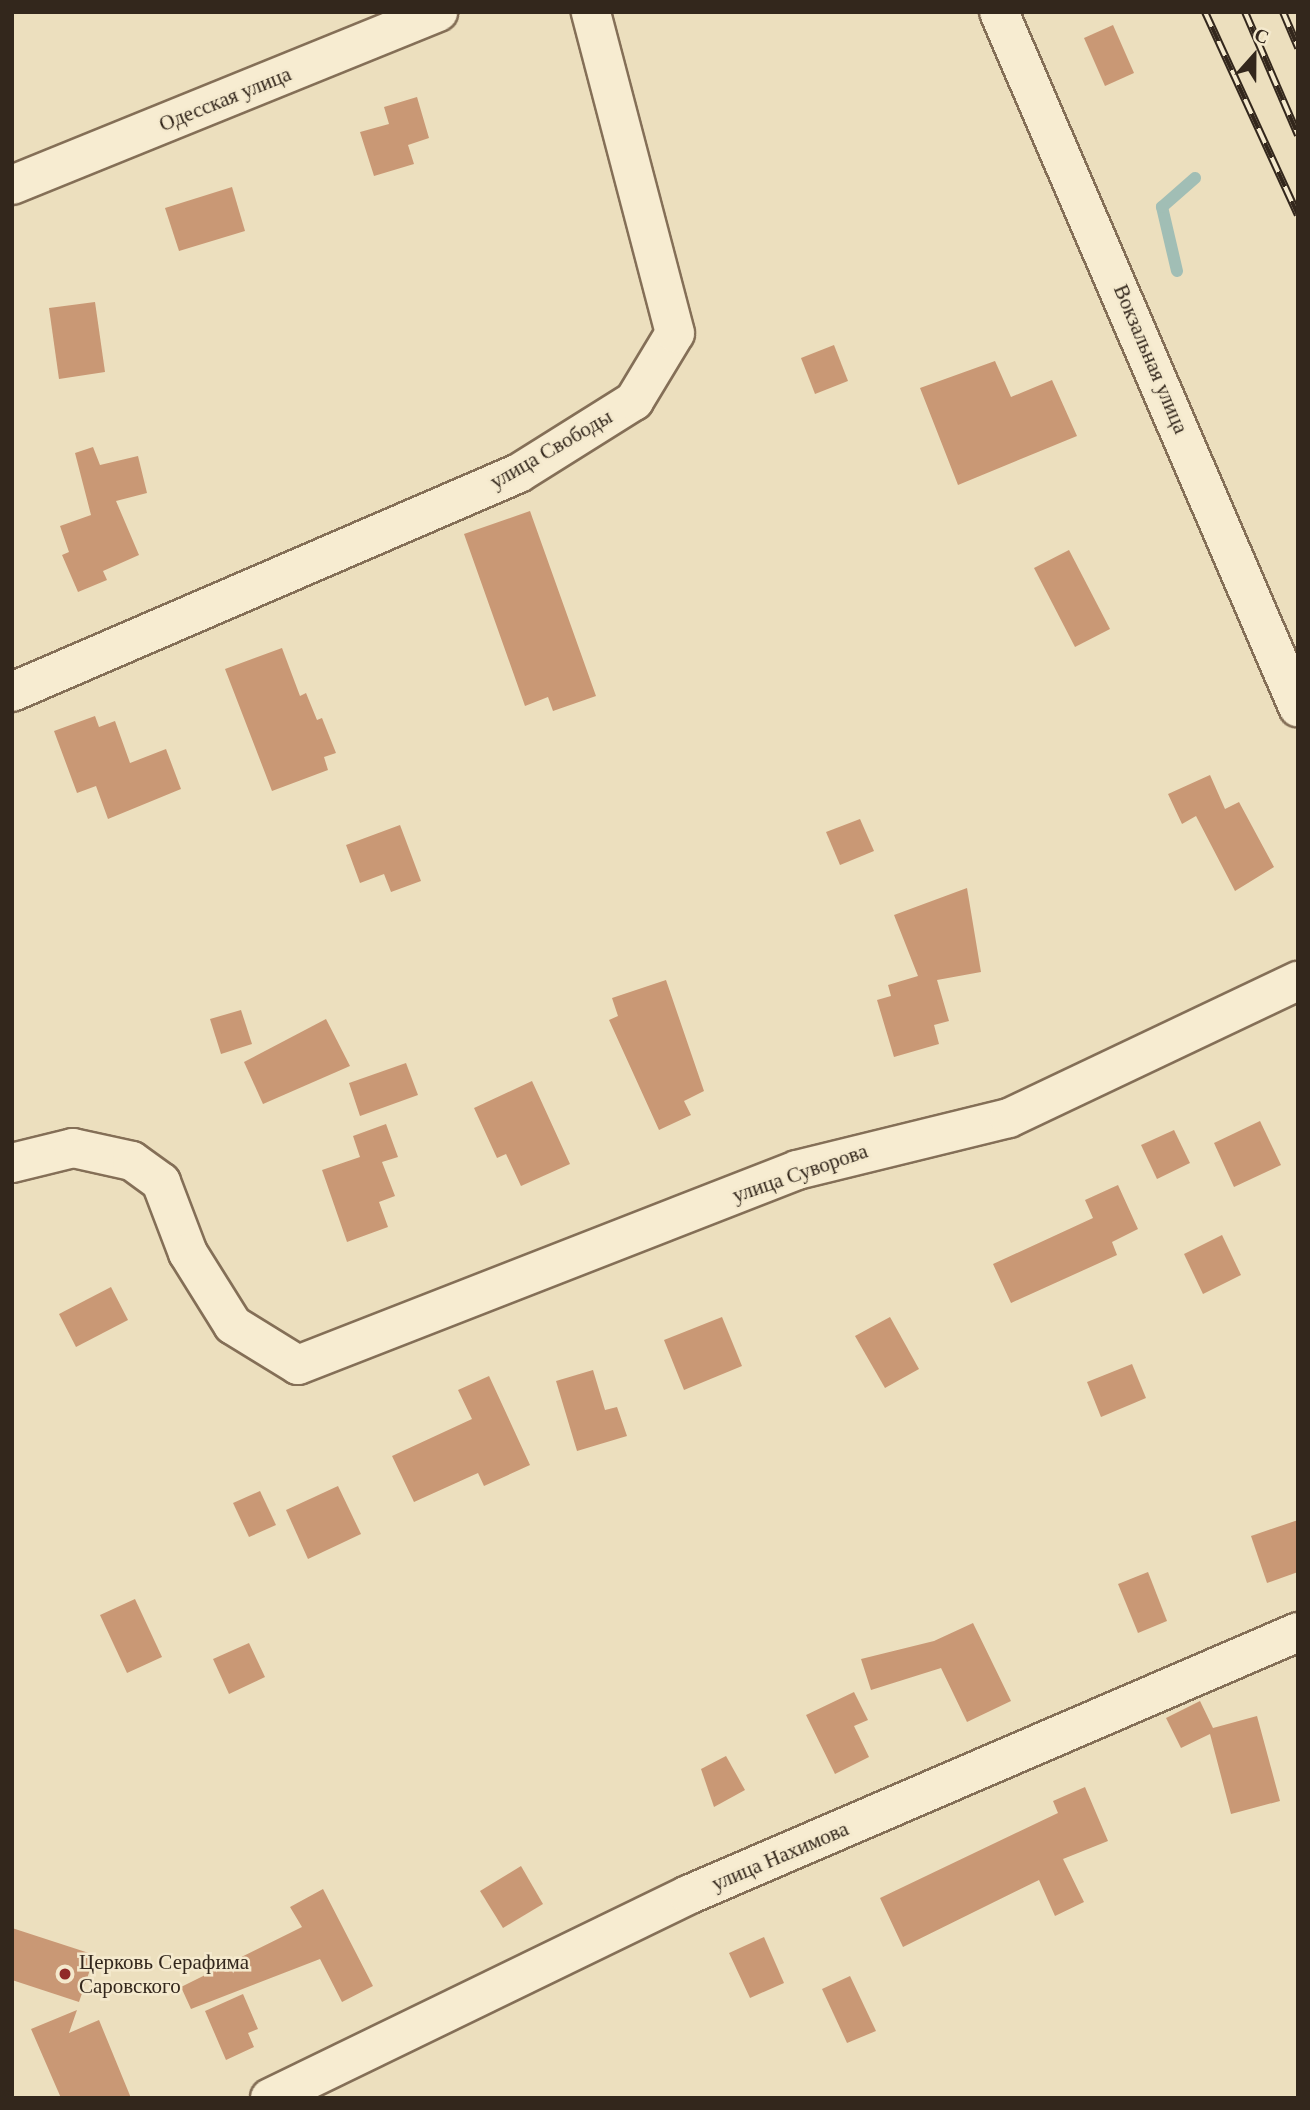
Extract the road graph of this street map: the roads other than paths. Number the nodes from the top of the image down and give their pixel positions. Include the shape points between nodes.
1 (438, 12) edge
2 (591, 12) edge
3 (999, 12) edge
4 (12, 185) edge
5 (12, 692) edge
6 (1298, 708) edge
7 (1298, 981) edge
8 (12, 1163) edge
9 (1298, 1632) edge
10 (270, 2098) edge

1 - 4 street, Одесская улица
2 - 5 street, улица Свободы via 676,333 634,401 519,473
3 - 6 street, Вокзальная улица
7 - 8 street, улица Суворова via 1009,1118 797,1170 298,1365 233,1325 188,1253 161,1182 132,1161 73,1148
9 - 10 street, улица Нахимова via 688,1895

